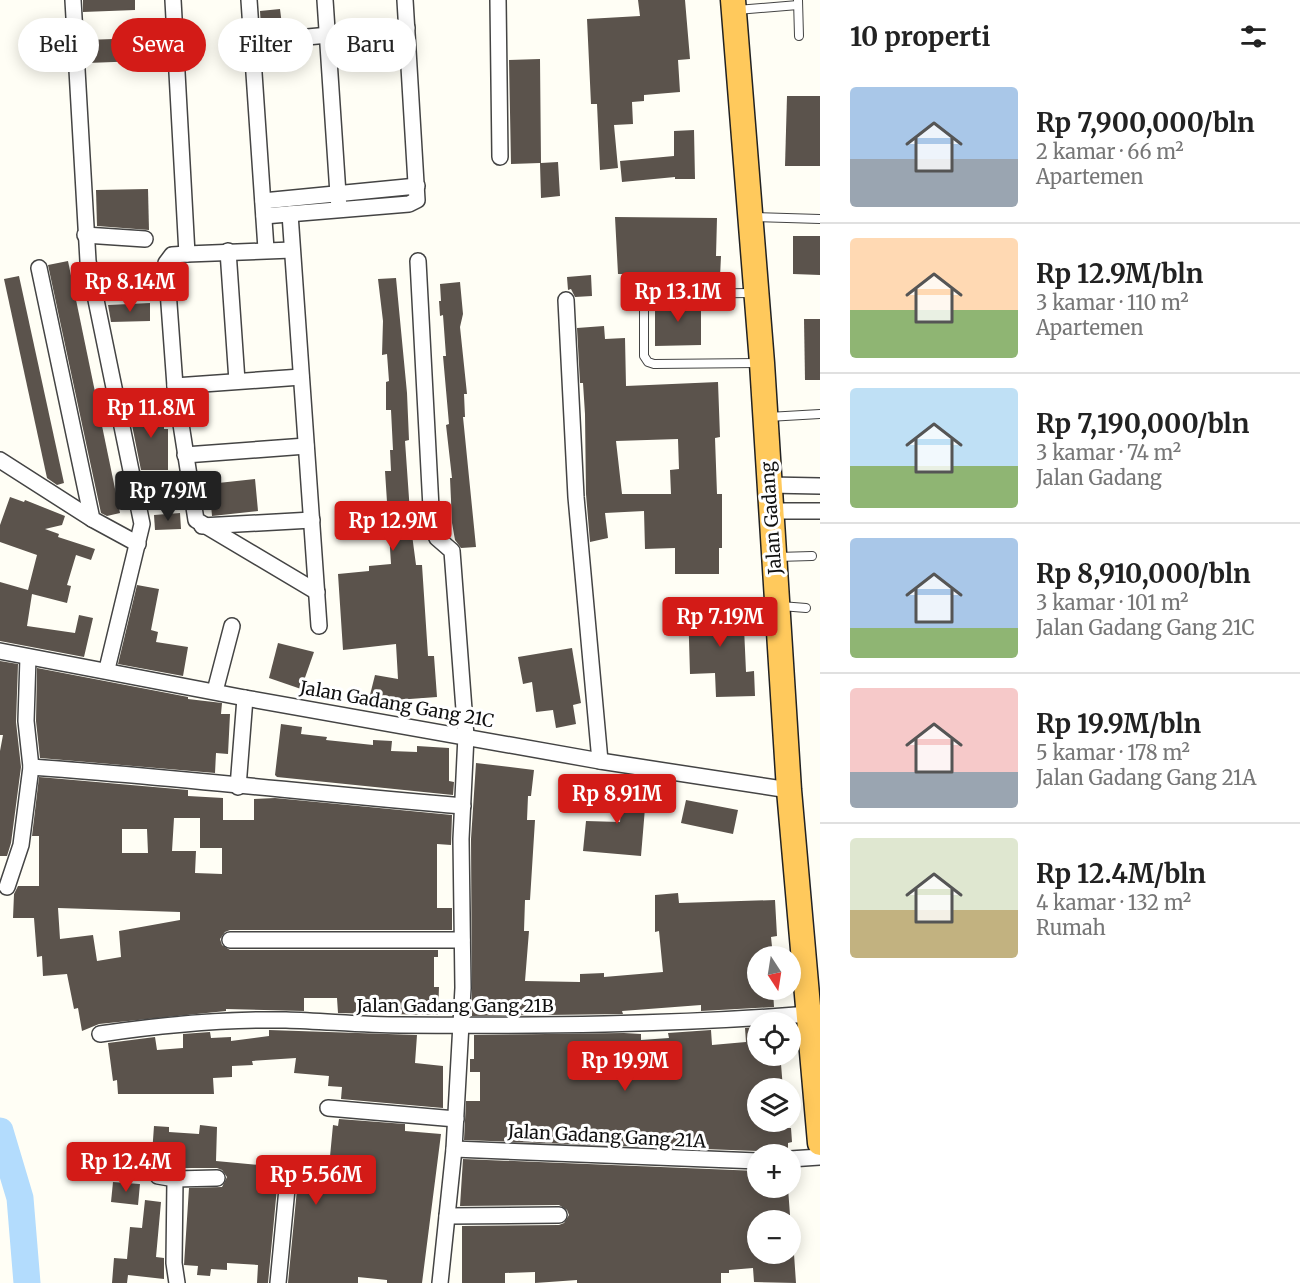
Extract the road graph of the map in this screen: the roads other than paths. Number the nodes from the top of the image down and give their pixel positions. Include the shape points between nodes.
1 (73, 0) edge
2 (173, 0) edge
3 (249, 0) edge
4 (324, 0) edge
5 (405, 0) edge
6 (498, 0) edge
7 (798, 3) edge
8 (734, 5) edge
9 (250, 18) edge
10 (326, 18) edge
11 (406, 18) edge
12 (800, 36) dead end
13 (254, 72) edge
14 (330, 72) edge
15 (410, 72) edge
16 (500, 157) dead end
17 (417, 186) junction
18 (338, 193) junction
19 (263, 208) junction
20 (339, 209) junction
21 (290, 214) junction
22 (749, 217) junction
23 (820, 219) edge
24 (85, 235) junction
25 (144, 239) dead end
26 (266, 249) junction
27 (291, 250) junction
28 (228, 251) junction
29 (187, 254) junction
30 (418, 261) dead end
31 (39, 268) dead end
32 (756, 293) junction
33 (566, 300) dead end
34 (762, 363) junction
35 (301, 377) junction
36 (237, 381) junction
37 (175, 386) junction
38 (820, 414) edge
39 (765, 417) junction
40 (306, 446) junction
41 (185, 455) junction
42 (0, 460) edge
43 (769, 485) junction
44 (820, 486) edge
45 (770, 511) junction
46 (820, 511) edge
47 (92, 519) junction
48 (312, 520) junction
49 (202, 525) junction
50 (138, 544) junction
51 (812, 556) dead end
52 (774, 557) junction
53 (317, 592) junction
54 (777, 606) junction
55 (806, 608) dead end
56 (232, 626) dead end
57 (319, 626) dead end
58 (0, 651) edge
59 (28, 657) junction
60 (107, 669) junction
61 (215, 691) junction
62 (245, 698) junction
63 (466, 736) junction
64 (600, 761) junction
65 (31, 767) junction
66 (238, 787) junction
67 (789, 790) junction
68 (463, 806) junction
69 (7, 887) dead end
70 (230, 940) dead end
71 (462, 940) junction
72 (809, 1014) junction
73 (462, 1024) junction
74 (100, 1034) dead end
75 (328, 1108) dead end
76 (456, 1119) junction
77 (820, 1143) edge
78 (454, 1149) junction
79 (820, 1157) edge
80 (801, 1158) edge
81 (747, 1161) edge
82 (153, 1162) dead end
83 (216, 1178) dead end
84 (288, 1178) dead end
85 (175, 1179) junction
86 (559, 1215) dead end
87 (447, 1216) junction
88 (179, 1283) edge
89 (278, 1283) edge
90 (440, 1283) edge

1 - 24 street
2 - 29 street
3 - 9 street
4 - 10 street
5 - 11 street
6 - 16 street
7 - 8 lane
7 - 12 lane
8 - 22 highway, Jalan Gadang
13 - 19 street
14 - 18 street
15 - 17 street
17 - 18 street
17 - 20 street via 415,203
18 - 19 street
18 - 20 street
19 - 21 street
19 - 26 street
20 - 21 street
21 - 27 street
22 - 23 lane
22 - 32 highway, Jalan Gadang
24 - 25 street
24 - 50 street via 142,524
26 - 27 street
26 - 28 street
27 - 35 street
28 - 29 street
28 - 36 street
29 - 37 street via 172,255 166,263
30 - 63 street via 432,527 437,538 452,551
31 - 47 street
32 - 34 highway, Jalan Gadang
32 - 34 lane via 650,294 644,302 644,356 654,364
33 - 64 street via 576,497
34 - 39 highway, Jalan Gadang
35 - 36 street
35 - 40 street
36 - 37 street
37 - 41 street
38 - 39 lane
39 - 43 highway, Jalan Gadang
40 - 41 street
40 - 48 street
41 - 49 street via 196,520
42 - 47 street
43 - 44 street
43 - 45 highway, Jalan Gadang
45 - 46 street
45 - 52 highway, Jalan Gadang
47 - 50 street
48 - 49 street
48 - 53 street
49 - 53 street
50 - 60 street
51 - 52 lane
52 - 54 highway, Jalan Gadang
53 - 57 street
54 - 55 lane
54 - 67 highway, Jalan Gadang
56 - 61 street
58 - 59 street, Jalan Gadang Gang 21C
59 - 60 street, Jalan Gadang Gang 21C
59 - 65 street via 26,722
60 - 61 street, Jalan Gadang Gang 21C
61 - 62 street, Jalan Gadang Gang 21C
62 - 63 street, Jalan Gadang Gang 21C
62 - 66 street
63 - 64 street, Jalan Gadang Gang 21C
63 - 68 street
64 - 67 street, Jalan Gadang Gang 21C
65 - 66 street via 185,778
65 - 69 street via 21,845
66 - 68 street
67 - 72 highway, Jalan Gadang
68 - 71 street
70 - 71 street
71 - 73 street
72 - 73 street, Jalan Gadang Gang 21B via 656,1024
72 - 77 highway, Jalan Gadang
73 - 74 street, Jalan Gadang Gang 21B via 285,1020 167,1025
73 - 76 street
75 - 76 street
76 - 78 street
78 - 81 street, Jalan Gadang Gang 21A
78 - 87 street
79 - 80 street
82 - 85 street via 158,1176
83 - 85 street
84 - 89 street
85 - 88 street via 174,1263
86 - 87 street
87 - 90 street

